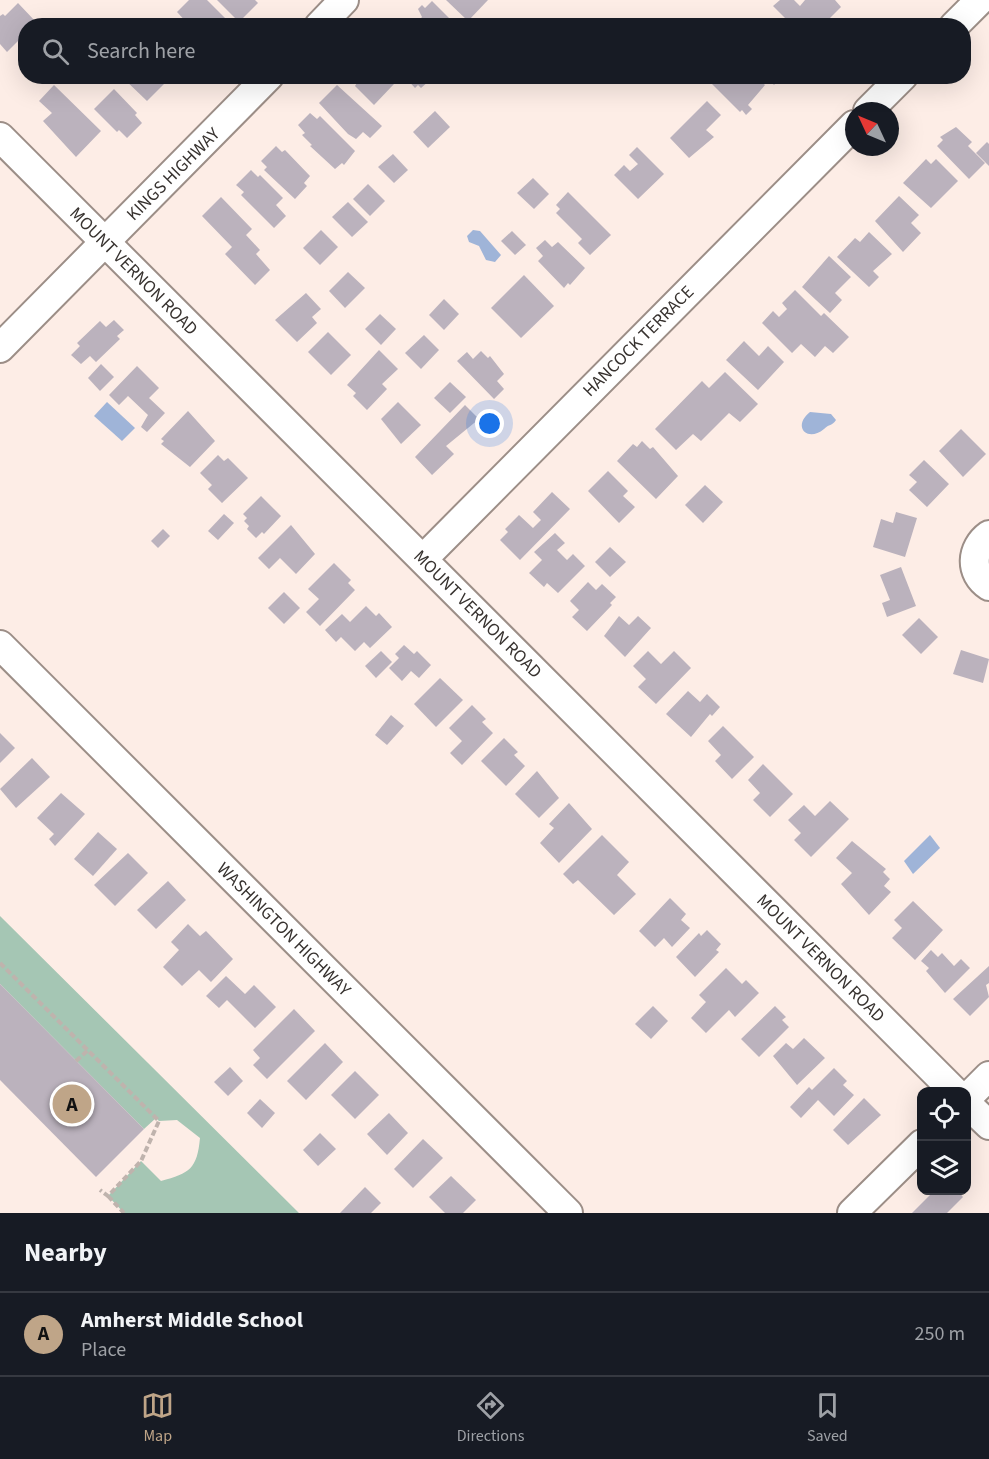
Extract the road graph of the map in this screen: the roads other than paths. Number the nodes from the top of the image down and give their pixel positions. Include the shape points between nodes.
1 (344, 0) edge
2 (980, 0) edge
3 (327, 18) edge
4 (962, 18) edge
5 (261, 84) edge
6 (895, 84) edge
7 (877, 102) edge
8 (845, 134) edge
9 (0, 137) edge
10 (106, 242) junction
11 (0, 348) edge
12 (989, 536) edge
13 (423, 559) junction
14 (989, 586) edge
15 (0, 645) edge
16 (989, 1076) edge
17 (950, 1087) edge
18 (971, 1096) edge
19 (971, 1106) edge
20 (989, 1125) edge
21 (917, 1148) edge
22 (568, 1213) edge
23 (852, 1213) edge

1 - 3 street
2 - 4 street
5 - 10 street, KINGS HIGHWAY
6 - 7 street
8 - 13 street, HANCOCK TERRACE
9 - 10 street, MOUNT VERNON ROAD
10 - 11 street, KINGS HIGHWAY
10 - 13 street, MOUNT VERNON ROAD
12 - 14 street via 980,542 974,560 979,577
13 - 17 street, MOUNT VERNON ROAD
15 - 22 street, WASHINGTON HIGHWAY
16 - 18 street
19 - 20 street
21 - 23 street

